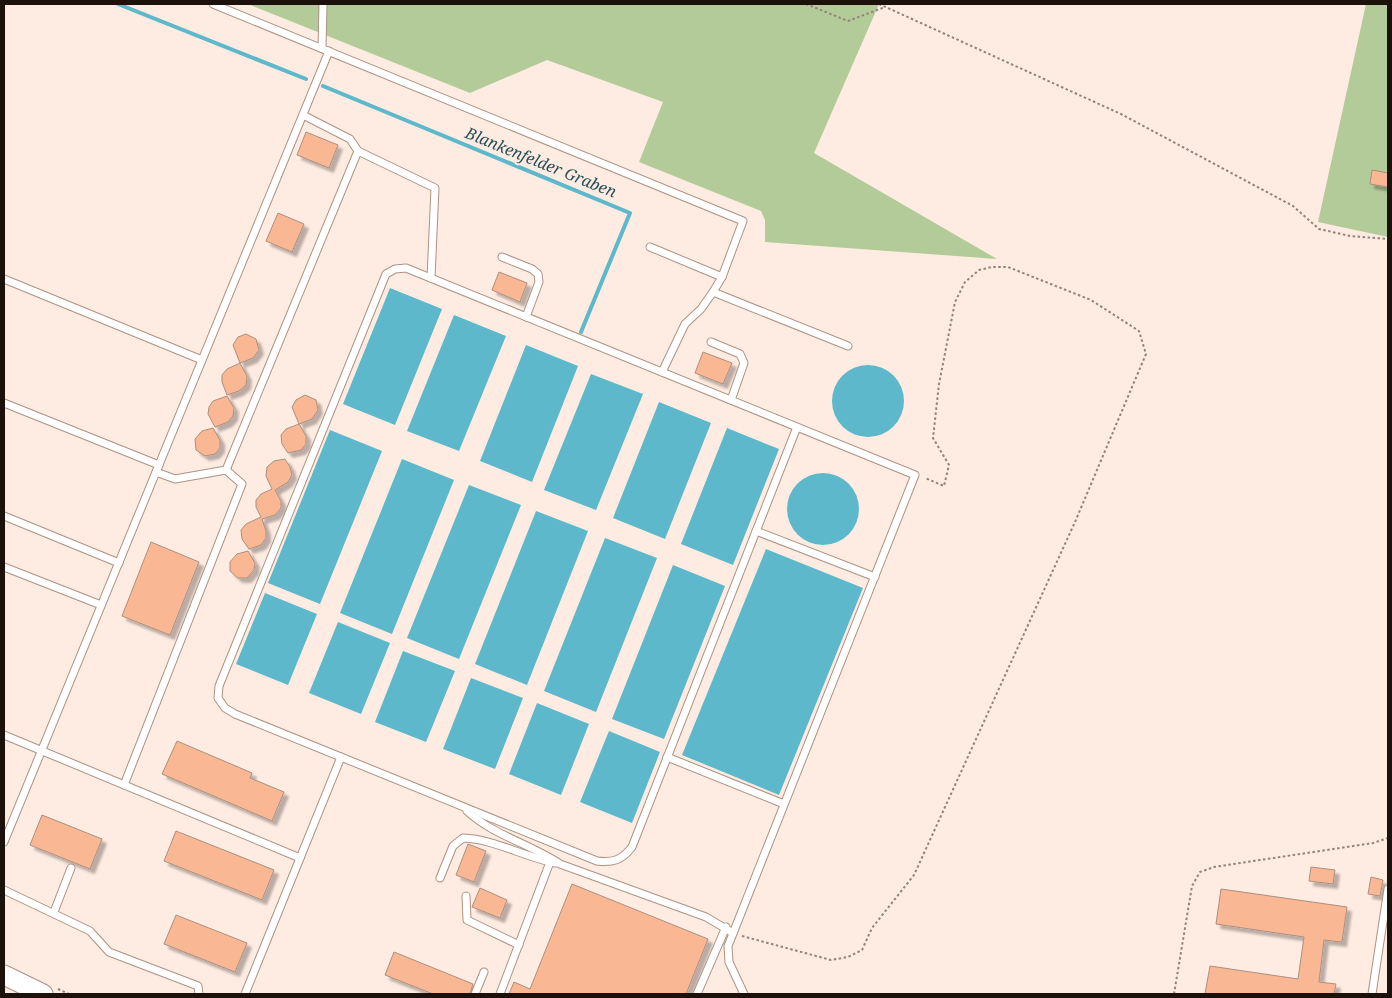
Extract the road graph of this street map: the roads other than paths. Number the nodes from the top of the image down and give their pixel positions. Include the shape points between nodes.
1 (214, 4) edge
2 (323, 4) edge
3 (326, 49) junction
4 (303, 115) junction
5 (358, 151) junction
6 (650, 248) dead end
7 (502, 257) dead end
8 (722, 277) junction
9 (431, 278) junction
10 (4, 279) edge
11 (713, 292) junction
12 (526, 317) junction
13 (711, 342) dead end
14 (848, 346) dead end
15 (202, 360) junction
16 (662, 372) junction
17 (731, 400) junction
18 (4, 403) edge
19 (797, 427) junction
20 (157, 469) junction
21 (226, 470) junction
22 (4, 516) edge
23 (756, 531) junction
24 (118, 563) junction
25 (4, 567) edge
26 (875, 577) junction
27 (101, 605) junction
28 (4, 735) edge
29 (41, 751) junction
30 (341, 757) junction
31 (667, 757) junction
32 (124, 785) junction
33 (784, 804) junction
34 (462, 807) junction
35 (4, 842) edge
36 (300, 858) junction
37 (550, 862) junction
38 (560, 864) junction
39 (71, 868) dead end
40 (440, 878) dead end
41 (1388, 889) edge
42 (4, 890) edge
43 (466, 896) dead end
44 (54, 912) junction
45 (726, 927) junction
46 (733, 933) junction
47 (519, 944) junction
48 (484, 972) dead end
49 (4, 975) edge
50 (42, 994) edge
51 (200, 994) edge
52 (245, 994) edge
53 (475, 994) edge
54 (500, 994) edge
55 (697, 994) edge
56 (744, 994) edge
57 (1372, 994) edge

1 - 3 lane
2 - 3 lane
3 - 4 lane
3 - 8 lane via 743,221
4 - 5 lane via 350,138
4 - 15 lane
5 - 9 lane via 435,188
5 - 21 lane
6 - 8 lane
7 - 12 lane via 538,274 539,282
8 - 11 lane
9 - 12 lane
9 - 30 lane via 406,268 386,274 219,686 218,698 235,714
10 - 15 lane
11 - 14 lane
11 - 16 lane via 685,324
12 - 16 lane
13 - 17 lane via 740,354 744,363
15 - 20 lane
16 - 17 lane
17 - 19 lane
18 - 20 lane
19 - 23 lane
19 - 26 lane via 915,475
20 - 21 lane via 176,479
20 - 24 lane
21 - 32 lane via 242,484
22 - 24 lane
23 - 26 lane
23 - 31 lane
24 - 27 lane
25 - 27 lane
26 - 33 lane
27 - 29 lane
28 - 29 lane
29 - 32 lane
29 - 35 lane
30 - 34 lane
30 - 36 lane
31 - 33 lane
31 - 34 lane via 632,848 612,863 597,862
32 - 36 lane
33 - 46 lane
34 - 38 lane via 479,822
36 - 52 lane
37 - 38 lane
37 - 40 lane via 477,838 463,838 453,846
37 - 47 lane
38 - 45 lane via 672,903
39 - 44 lane
41 - 57 lane
42 - 44 lane
43 - 47 lane via 467,920
44 - 51 lane via 90,931 109,952 198,986
45 - 46 lane
45 - 55 lane
46 - 56 lane via 728,946 729,962
47 - 54 lane
48 - 53 lane
49 - 50 main road

